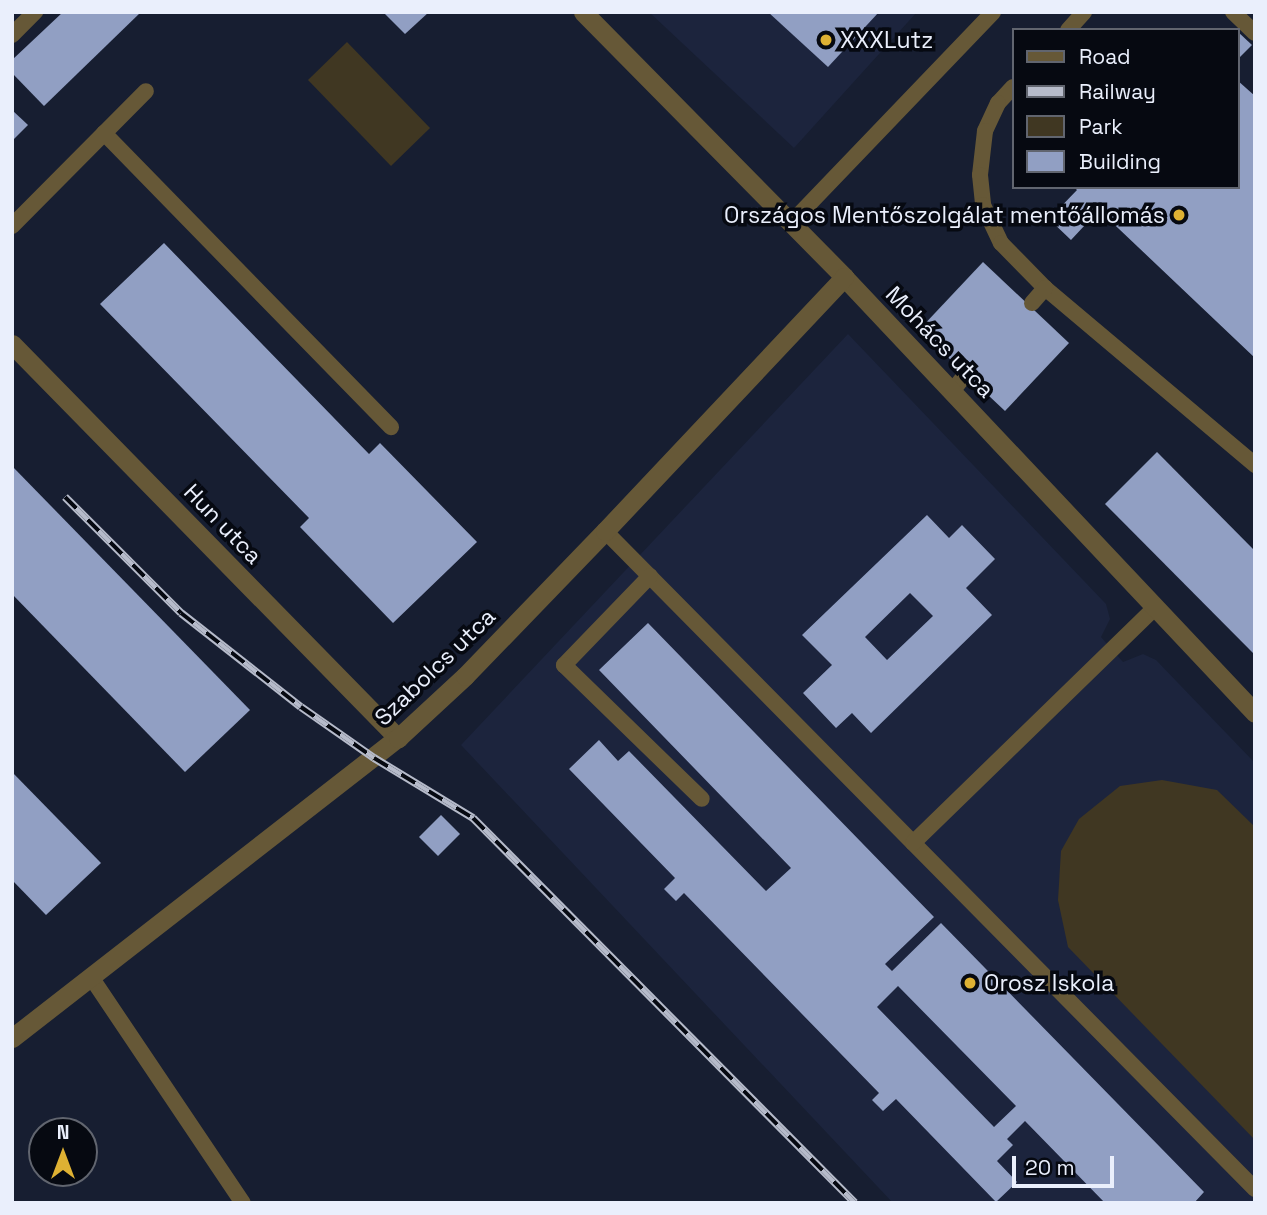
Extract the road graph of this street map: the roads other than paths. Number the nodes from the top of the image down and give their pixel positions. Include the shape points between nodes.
1 (35, 12) edge
2 (583, 12) edge
3 (993, 12) edge
4 (1084, 12) edge
5 (1233, 12) edge
6 (1070, 28) edge
7 (1255, 33) edge
8 (12, 35) edge
9 (1012, 88) edge
10 (146, 91) dead end
11 (104, 134) junction
12 (791, 223) junction
13 (12, 226) edge
14 (844, 277) junction
15 (1045, 288) junction
16 (1032, 303) dead end
17 (12, 344) edge
18 (966, 374) dead end
19 (953, 390) junction
20 (391, 427) dead end
21 (1255, 465) edge
22 (605, 531) junction
23 (650, 576) junction
24 (1154, 609) junction
25 (1255, 713) edge
26 (398, 738) junction
27 (702, 799) dead end
28 (914, 843) junction
29 (91, 977) junction
30 (12, 1038) edge
31 (1255, 1189) edge
32 (243, 1203) edge

1 - 8 lane
2 - 12 street, Mohács utca
3 - 12 lane
4 - 6 lane
5 - 7 lane
9 - 15 lane via 998,103 985,131 980,175 983,205 1001,243
10 - 11 lane
11 - 13 lane
11 - 20 lane
12 - 14 street, Mohács utca
14 - 19 street, Mohács utca
14 - 22 street, Szabolcs utca
15 - 16 lane
15 - 21 lane
17 - 26 street, Hun utca
18 - 19 lane
19 - 24 street, Mohács utca
22 - 23 lane
22 - 26 street, Szabolcs utca via 465,676
23 - 27 lane via 564,665
23 - 28 lane
24 - 25 street, Mohács utca
24 - 28 lane
26 - 29 street, Szabolcs utca
28 - 31 lane
29 - 30 street, Szabolcs utca
29 - 32 lane

